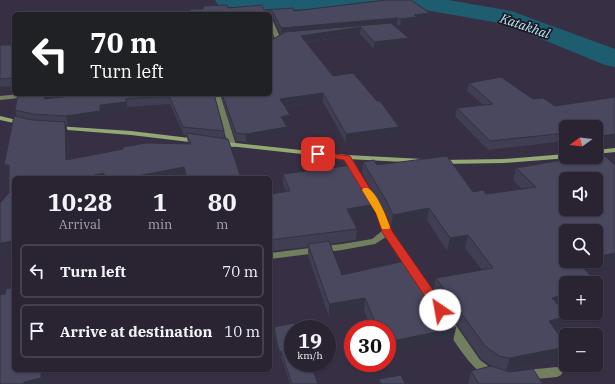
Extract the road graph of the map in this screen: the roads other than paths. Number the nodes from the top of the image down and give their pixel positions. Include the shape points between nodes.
1 (272, 25) edge
2 (285, 37) edge
3 (20, 96) edge
4 (218, 96) edge
5 (0, 98) edge
6 (0, 118) edge
7 (28, 124) edge
8 (50, 127) edge
9 (232, 145) junction
10 (615, 150) edge
11 (603, 151) edge
12 (347, 157) junction
13 (559, 157) edge
14 (387, 232) junction
15 (272, 256) edge
16 (419, 278) edge
17 (444, 316) edge
18 (557, 372) dead end
19 (498, 376) edge
20 (513, 377) edge

1 - 2 street via 277,41
3 - 5 street
4 - 9 street
6 - 7 street
8 - 9 street via 131,133
9 - 12 street
10 - 11 street
12 - 13 street via 442,162
12 - 14 street via 380,213
14 - 15 street via 375,241
14 - 16 street
17 - 19 street via 476,363
18 - 20 street

